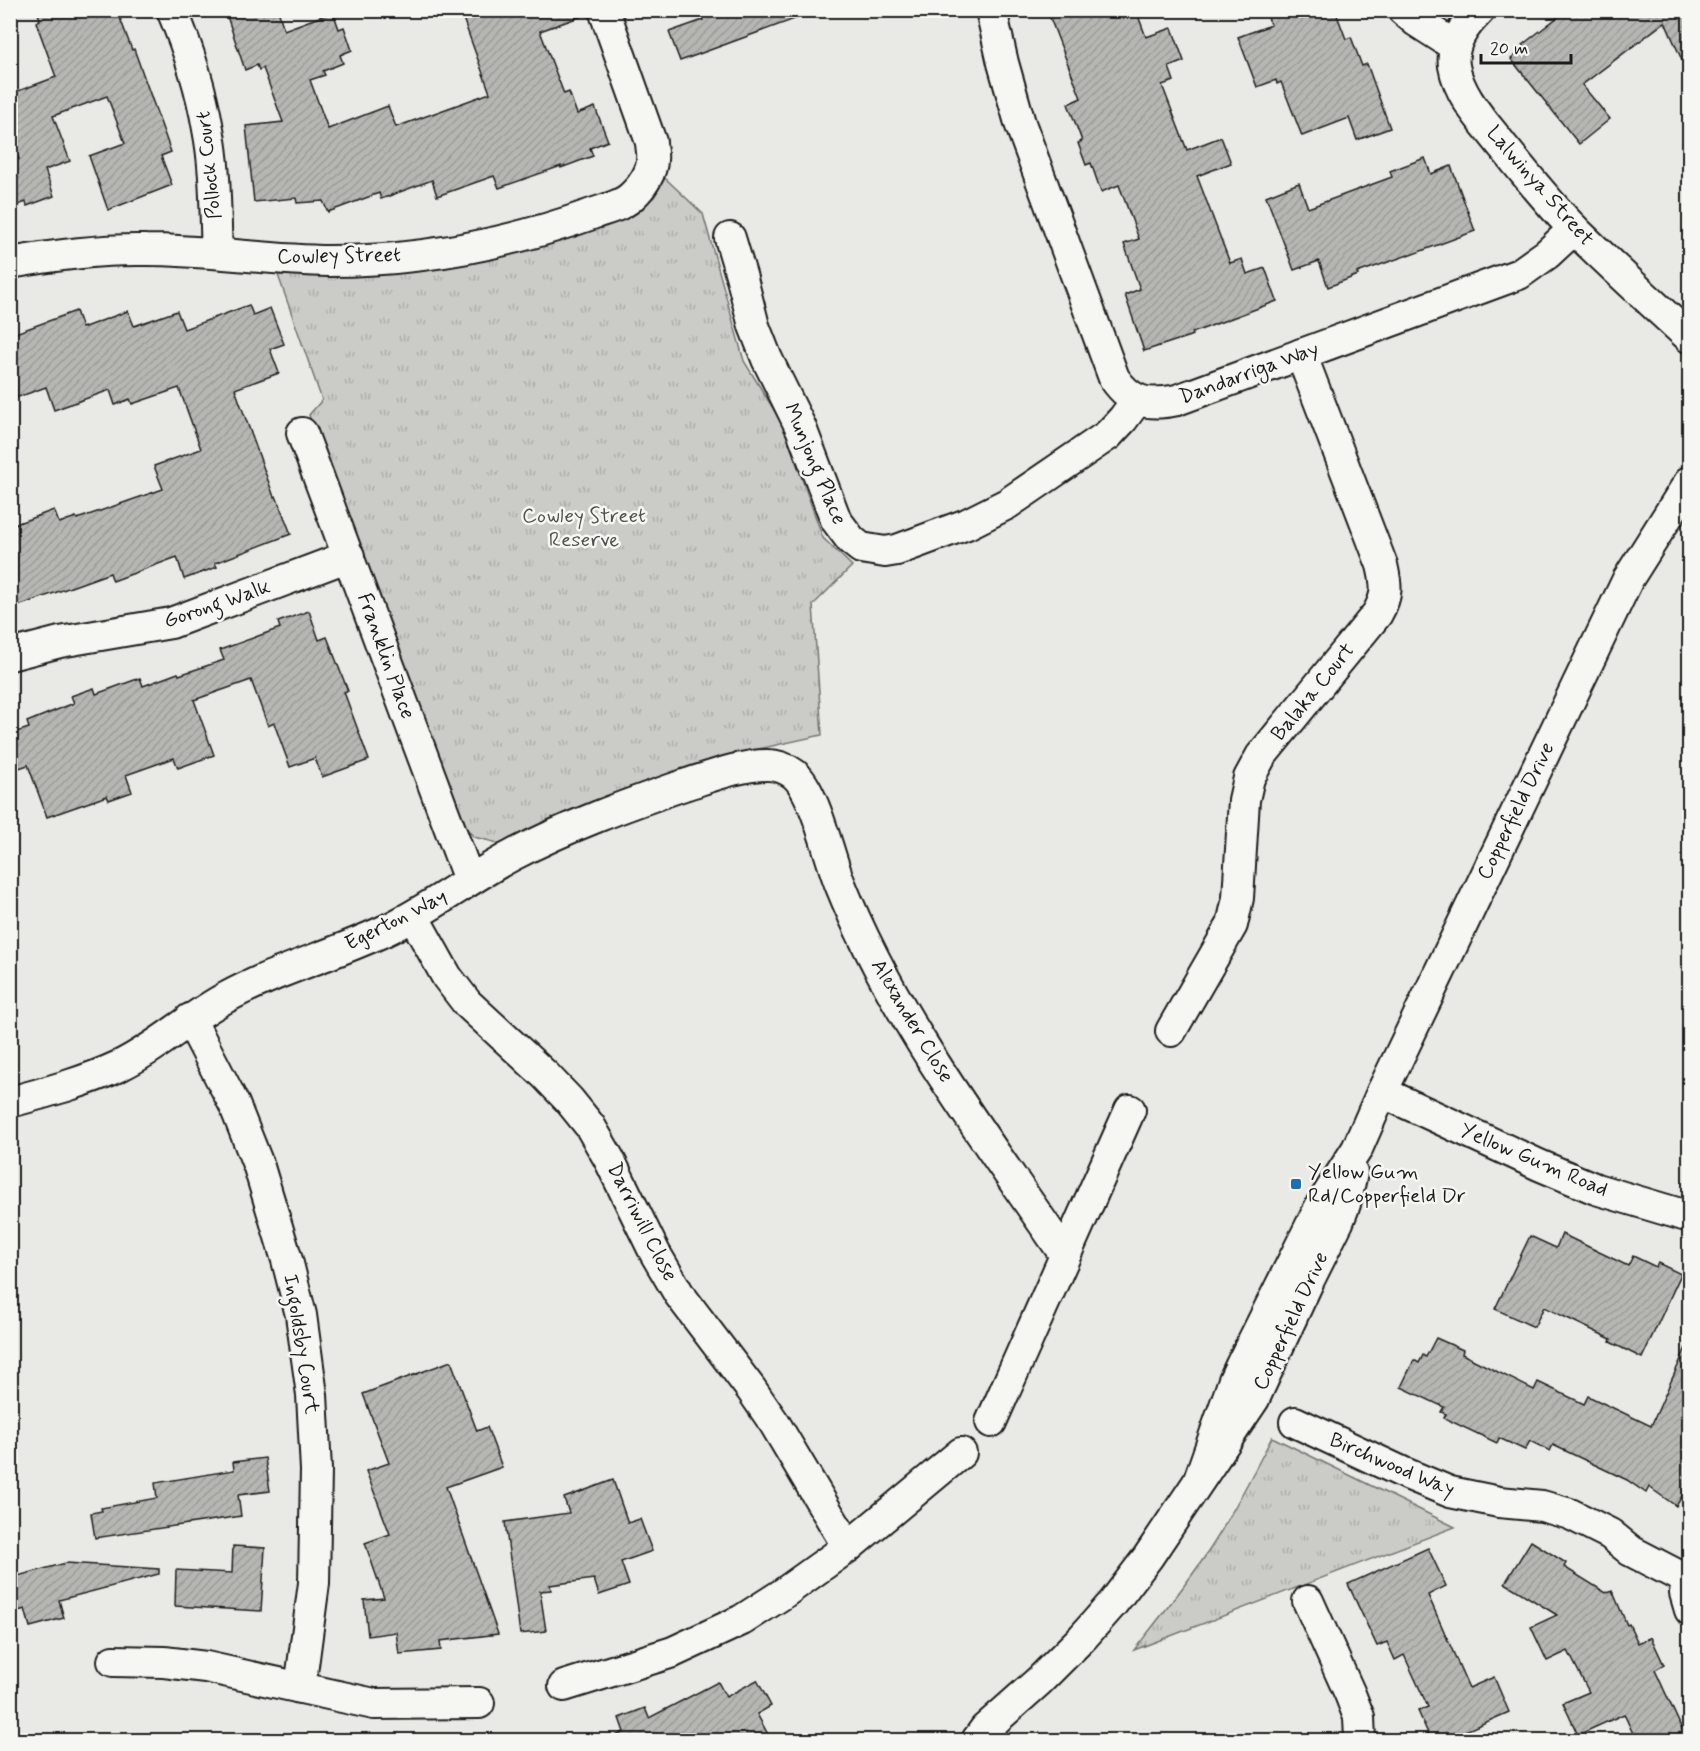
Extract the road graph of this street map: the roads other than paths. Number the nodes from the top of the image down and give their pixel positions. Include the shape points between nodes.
1 (172, 10) edge
2 (604, 10) edge
3 (991, 10) edge
4 (1402, 10) edge
5 (1480, 10) edge
6 (1455, 46) junction
7 (1574, 229) junction
8 (730, 238) dead end
9 (217, 253) junction
10 (10, 263) edge
11 (1689, 338) edge
12 (1301, 354) junction
13 (1137, 400) junction
14 (302, 433) dead end
15 (1689, 481) edge
16 (349, 556) junction
17 (10, 654) edge
18 (790, 771) joint
19 (469, 880) junction
20 (413, 916) junction
21 (190, 1019) junction
22 (1171, 1031) dead end
23 (1382, 1092) junction
24 (10, 1102) edge
25 (1130, 1110) dead end
26 (1689, 1217) edge
27 (1065, 1255) junction
28 (991, 1422) dead end
29 (1295, 1422) dead end
30 (961, 1453) dead end
31 (848, 1547) junction
32 (1688, 1577) edge
33 (1308, 1601) dead end
34 (1689, 1610) edge
35 (113, 1660) dead end
36 (564, 1686) dead end
37 (300, 1688) junction
38 (479, 1703) dead end
39 (975, 1737) edge
40 (1360, 1740) edge

1 - 9 street, Pollock Court via 192,64 209,130
2 - 9 street, Cowley Street via 651,142 648,174 632,197 517,237 435,253 330,261
3 - 13 street via 1020,123 1114,378 1122,390
4 - 6 street
5 - 6 street via 1459,34
6 - 7 street, Lalwinya Street via 1458,82 1480,118
7 - 11 street, Lalwinya Street
7 - 12 street, Dandarriga Way via 1519,274
8 - 13 street, Munjong Place via 767,358 801,428 836,520 861,548 897,550 989,514 1107,435
9 - 10 street, Cowley Street via 145,249
12 - 13 street, Dandarriga Way via 1177,400
12 - 22 street, Balaka Court via 1382,566 1387,594 1377,615 1261,756 1249,778 1232,925
14 - 16 street, Franklin Place
15 - 23 street, Copperfield Drive via 1628,579
16 - 17 street, Gorong Walk via 171,623
16 - 19 street, Franklin Place
18 - 19 street, Egerton Way via 780,766 753,766 648,797 552,835
18 - 27 street, Alexander Close via 813,803 851,912 904,1015
19 - 20 street, Egerton Way
20 - 21 street, Egerton Way via 365,940 247,987
20 - 31 street, Darriwill Close via 467,1003 545,1075 590,1126 679,1294 775,1424
21 - 24 street, Egerton Way via 118,1066
21 - 37 street, Ingoldsby Court via 234,1104 259,1167 301,1315 312,1395 316,1470 314,1583
23 - 26 street, Yellow Gum Road via 1596,1189
23 - 39 street, Copperfield Drive via 1357,1149 1322,1205 1234,1380 1199,1480 1148,1557 1098,1620
25 - 27 street
27 - 28 street
29 - 32 street, Birchwood Way via 1450,1492 1570,1514 1610,1534 1631,1551
30 - 31 street
31 - 36 street via 742,1620 673,1652
32 - 34 street via 1685,1593
33 - 40 street via 1359,1717
35 - 37 street via 206,1667
37 - 38 street via 374,1704

